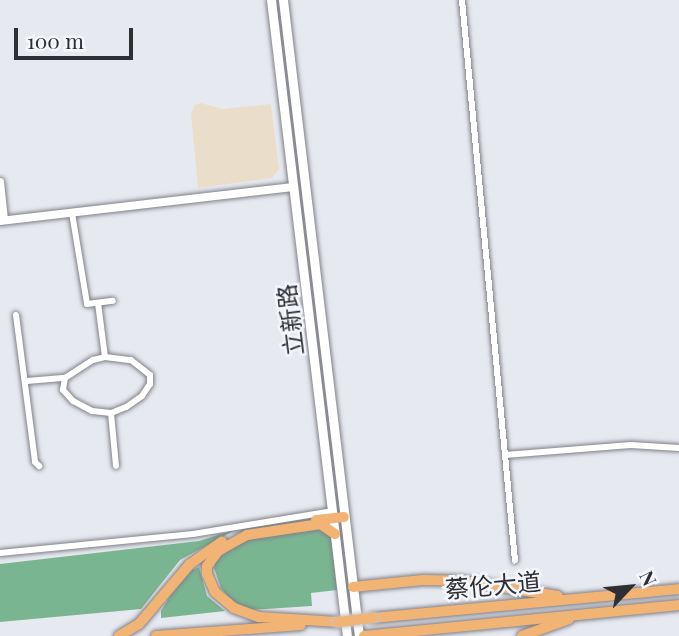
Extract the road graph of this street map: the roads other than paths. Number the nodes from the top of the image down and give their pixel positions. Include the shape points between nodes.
1 (271, 0) edge
2 (283, 0) edge
3 (461, 0) edge
4 (0, 182) edge
5 (293, 187) junction
6 (72, 213) junction
7 (2, 220) edge
8 (113, 301) dead end
9 (98, 303) junction
10 (16, 315) dead end
11 (105, 357) junction
12 (65, 378) junction
13 (27, 381) junction
14 (111, 412) junction
15 (679, 449) edge
16 (505, 455) junction
17 (39, 466) dead end
18 (116, 466) dead end
19 (337, 515) junction
20 (335, 534) junction
21 (0, 553) edge
22 (515, 561) dead end
23 (353, 587) junction
24 (679, 589) edge
25 (575, 598) junction
26 (679, 604) edge
27 (588, 613) junction
28 (338, 622) junction
29 (377, 635) edge
30 (119, 636) edge
31 (156, 636) edge
32 (347, 636) edge
33 (361, 636) edge
34 (522, 636) edge

1 - 5 main road, 立新路
2 - 19 main road, 立新路
3 - 16 street
4 - 7 street
5 - 6 street
5 - 19 main road, 立新路
6 - 7 street
6 - 9 street via 85,300
8 - 9 street
9 - 11 street
10 - 13 street
11 - 12 street
11 - 14 street via 131,360 150,375 142,396
12 - 13 street
12 - 14 street via 63,390 72,401 92,411
13 - 17 street
14 - 18 street
15 - 16 street via 631,445
16 - 22 street
19 - 20 main road, 立新路
19 - 21 street
19 - 23 main road, 立新路
19 - 30 highway via 229,538 190,564 139,624
20 - 28 highway via 320,524 247,535 218,551 207,574 215,592 234,608 259,617
20 - 32 main road, 立新路
23 - 25 highway via 462,581
23 - 33 main road, 立新路
24 - 25 highway, 蔡伦大道
25 - 28 highway, 蔡伦大道, bridge
26 - 27 highway, 蔡伦大道
27 - 29 highway, 蔡伦大道
27 - 34 highway
28 - 31 highway
29 - 33 highway, 蔡伦大道

